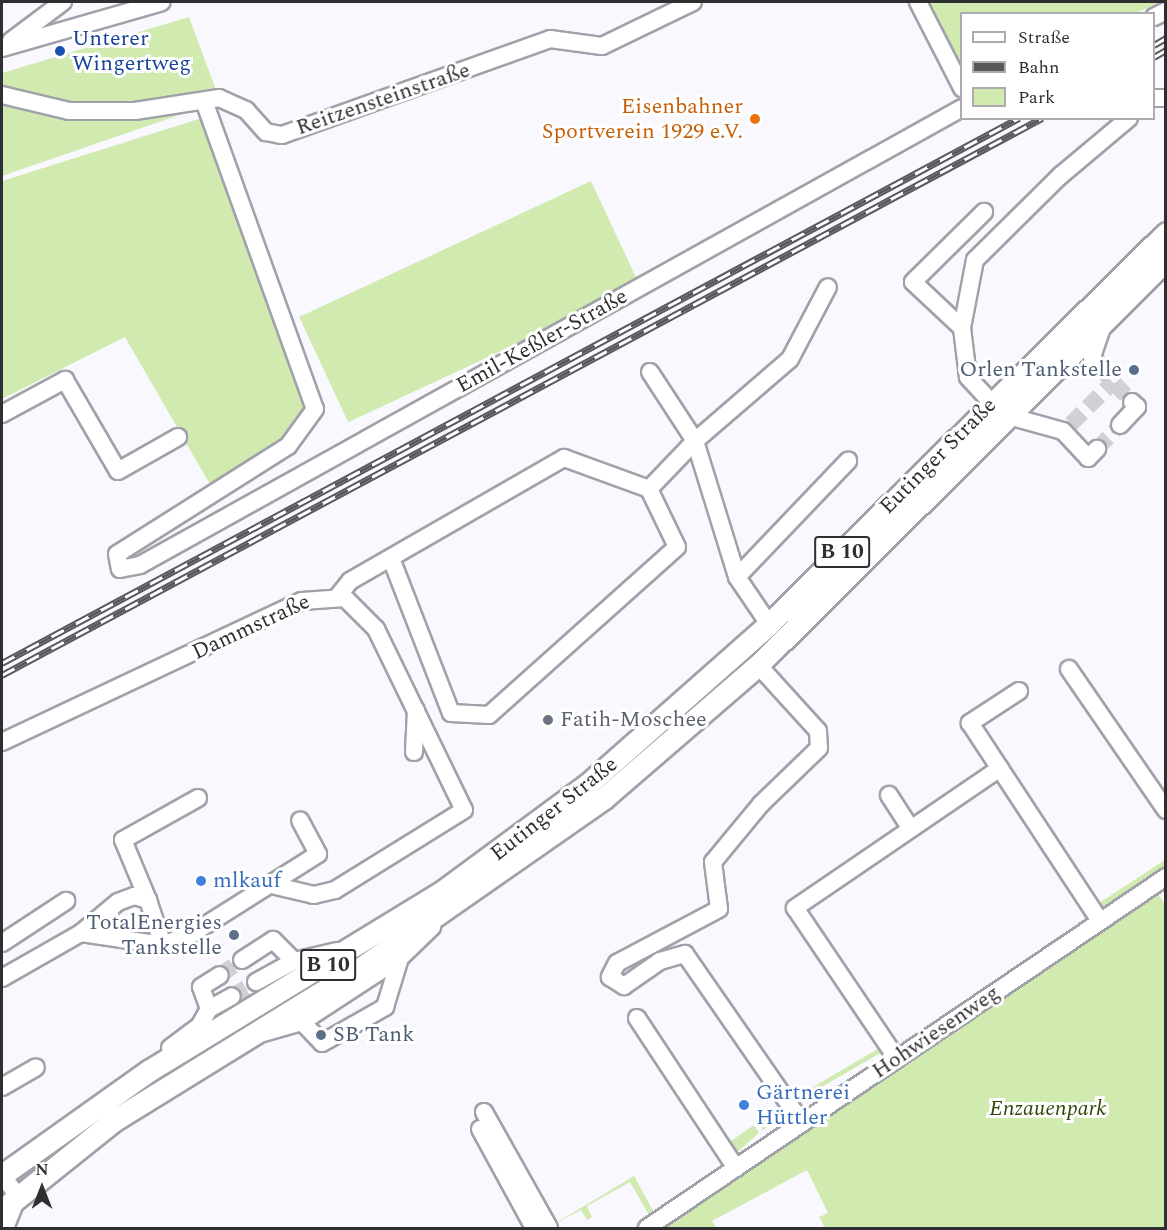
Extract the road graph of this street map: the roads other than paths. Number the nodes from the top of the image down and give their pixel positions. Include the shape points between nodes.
1 (63, 2) edge
2 (162, 2) edge
3 (693, 2) edge
4 (918, 2) edge
5 (2, 47) edge
6 (960, 84) edge
7 (2, 94) edge
8 (204, 101) junction
9 (960, 109) edge
10 (1127, 120) edge
11 (984, 212) dead end
12 (1166, 233) edge
13 (1166, 260) edge
14 (828, 287) dead end
15 (1106, 317) junction
16 (962, 328) junction
17 (1098, 366) tunnel mouth
18 (650, 372) dead end
19 (1132, 402) dead end
20 (998, 409) junction
21 (2, 414) edge
22 (1120, 425) tunnel mouth
23 (178, 437) dead end
24 (695, 441) junction
25 (1097, 449) dead end
26 (848, 460) dead end
27 (649, 489) junction
28 (391, 558) junction
29 (737, 577) junction
30 (338, 596) junction
31 (770, 624) junction
32 (758, 664) junction
33 (1069, 669) dead end
34 (1019, 691) dead end
35 (416, 706) junction
36 (2, 742) edge
37 (414, 752) dead end
38 (1000, 768) junction
39 (890, 795) dead end
40 (198, 798) dead end
41 (1166, 810) edge
42 (300, 820) dead end
43 (911, 829) junction
44 (1166, 877) edge
45 (268, 884) junction
46 (148, 900) junction
47 (66, 901) dead end
48 (451, 907) junction
49 (1100, 921) junction
50 (81, 933) junction
51 (2, 943) edge
52 (163, 945) junction
53 (358, 947) junction
54 (400, 958) junction
55 (242, 960) tunnel mouth
56 (294, 960) junction
57 (220, 975) tunnel mouth
58 (2, 978) edge
59 (256, 982) tunnel mouth
60 (232, 996) tunnel mouth
61 (209, 1009) junction
62 (637, 1018) dead end
63 (302, 1022) junction
64 (244, 1038) junction
65 (897, 1059) junction
66 (36, 1067) dead end
67 (150, 1070) junction
68 (2, 1088) edge
69 (163, 1089) junction
70 (104, 1102) junction
71 (484, 1112) dead end
72 (802, 1123) junction
73 (480, 1129) dead end
74 (735, 1168) junction
75 (2, 1175) edge
76 (18, 1196) junction
77 (2, 1210) edge
78 (5, 1228) edge
79 (534, 1228) edge
80 (549, 1228) edge
81 (646, 1228) edge

1 - 5 street
2 - 5 street
3 - 8 street, Reitzensteinstraße via 602,46 550,39 282,135 266,132 231,100
4 - 6 street
7 - 8 street, Reitzensteinstraße via 69,111 135,111
8 - 9 street, Emil-Keßler-Straße via 315,409 288,446 117,554 120,569 140,565 885,146
10 - 16 street via 1060,176 975,260
11 - 16 street via 913,282
12 - 20 main road, Eutinger Straße / B 10
13 - 15 main road, Eutinger Straße / B 10
14 - 24 street via 790,359
15 - 17 street via 1092,357
15 - 20 main road, Eutinger Straße / B 10
16 - 20 street via 968,377
18 - 24 street
19 - 22 street via 1137,407
20 - 25 street via 1067,427 1088,458
20 - 31 main road, Eutinger Straße / B 10
20 - 32 main road, Eutinger Straße / B 10
21 - 23 street via 65,380 118,471
24 - 27 street
24 - 29 street
26 - 29 street
27 - 28 street via 564,458
27 - 28 street via 677,547 489,715 451,712
28 - 30 street via 350,581
29 - 31 street
30 - 35 street, Dammstraße via 367,616
30 - 36 street, Dammstraße via 302,601
31 - 53 main road, Eutinger Straße / B 10 via 587,785
32 - 48 main road, Eutinger Straße / B 10 via 604,798
32 - 72 street via 818,731 819,747 761,804 713,862 719,909 617,963 610,977 624,986 660,961 685,954
33 - 41 street
34 - 38 street via 970,723
35 - 37 street
35 - 45 street, Dammstraße via 464,810 335,890 314,895
38 - 43 street
38 - 49 street
39 - 43 street
40 - 46 street via 123,840
42 - 45 street via 318,854
43 - 65 street via 795,908
44 - 49 street, Hohwiesenweg
45 - 52 street via 193,933
46 - 50 street via 118,902
46 - 52 street
47 - 51 street
48 - 54 street
48 - 64 main road, Eutinger Straße / B 10
49 - 65 street, Hohwiesenweg
50 - 52 street
50 - 58 street
53 - 56 street
53 - 67 main road, Eutinger Straße / B 10
54 - 63 street
54 - 63 street via 385,1007 322,1043
55 - 56 street via 273,940
56 - 59 street
57 - 61 street via 201,987
60 - 61 street
61 - 70 street via 200,1025 115,1085
62 - 74 street
63 - 64 street
64 - 69 main road, Eutinger Straße / B 10
65 - 72 street, Hohwiesenweg
66 - 68 street
67 - 69 main road
67 - 70 main road, Eutinger Straße / B 10
69 - 76 main road, Eutinger Straße / B 10 via 80,1145
70 - 75 main road, Eutinger Straße / B 10
71 - 80 street
72 - 74 street, Hohwiesenweg
73 - 79 street
74 - 81 street, Hohwiesenweg
75 - 76 street
76 - 77 main road, Eutinger Straße / B 10
76 - 78 street

